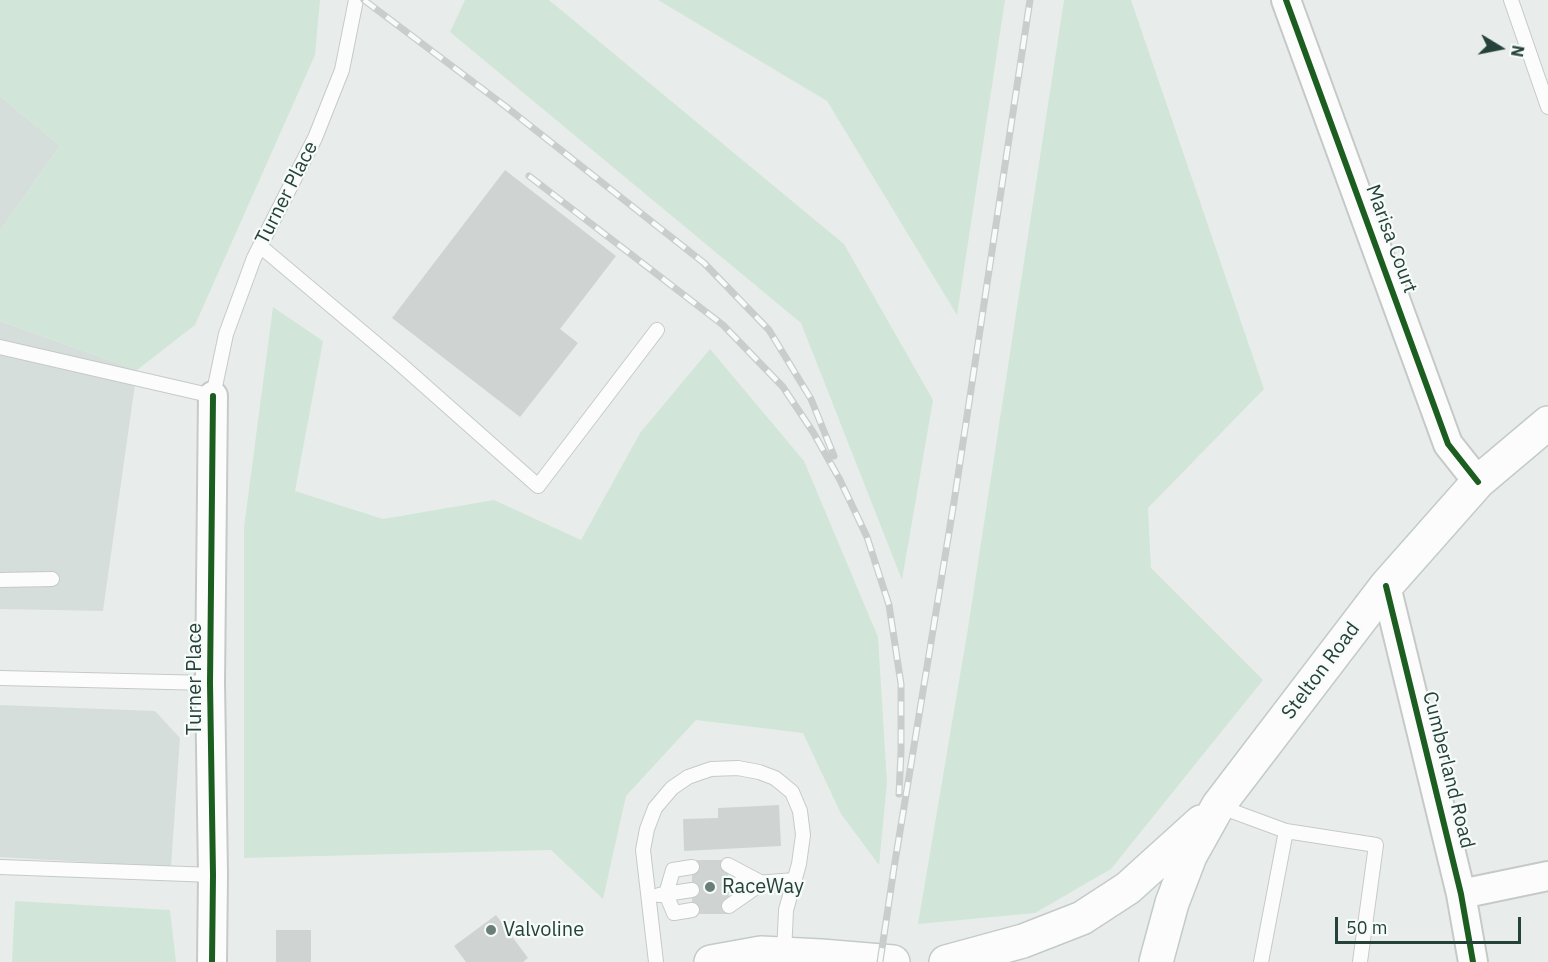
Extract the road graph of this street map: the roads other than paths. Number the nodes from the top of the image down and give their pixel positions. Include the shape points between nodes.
1 (357, 0) edge
2 (1286, 0) edge
3 (1510, 0) edge
4 (1548, 106) edge
5 (260, 246) junction
6 (657, 330) dead end
7 (0, 347) edge
8 (213, 396) junction
9 (1548, 423) edge
10 (1478, 482) junction
11 (52, 579) dead end
12 (0, 580) edge
13 (1386, 586) junction
14 (0, 678) edge
15 (210, 682) junction
16 (1218, 806) junction
17 (1286, 831) junction
18 (728, 865) dead end
19 (0, 867) edge
20 (692, 867) dead end
21 (213, 875) junction
22 (1548, 876) edge
23 (795, 880) junction
24 (762, 883) junction
25 (729, 885) dead end
26 (692, 890) dead end
27 (666, 894) junction
28 (1461, 894) junction
29 (648, 897) junction
30 (729, 906) dead end
31 (692, 910) dead end
32 (784, 954) junction
33 (212, 962) edge
34 (656, 962) edge
35 (711, 962) edge
36 (893, 962) edge
37 (946, 962) edge
38 (1156, 962) edge
39 (1262, 962) edge
40 (1360, 962) edge
41 (1473, 962) edge

1 - 5 lane, Turner Place via 342,70 315,138
2 - 10 street, Marisa Court via 1448,444
3 - 4 lane
5 - 6 lane via 538,486
5 - 8 lane, Turner Place via 226,334
7 - 8 lane
8 - 15 street, Turner Place
9 - 10 main road, Stelton Road
10 - 13 main road, Stelton Road
11 - 12 lane
13 - 16 main road, Stelton Road
13 - 28 street, Cumberland Road
14 - 15 lane
15 - 21 street, Turner Place
16 - 17 lane
16 - 37 main road via 1128,888 1082,918 1023,941
16 - 38 main road, Stelton Road via 1190,856
17 - 39 lane
17 - 40 lane via 1376,845
18 - 24 lane
19 - 21 lane
20 - 27 lane via 673,870
21 - 33 street, Turner Place
22 - 28 street
23 - 24 lane
23 - 29 lane via 803,835 800,811 792,792 775,778 759,772 711,769 672,788 655,808 643,850
23 - 32 lane via 786,910
24 - 25 lane
24 - 30 lane
26 - 27 lane
27 - 29 lane
27 - 31 lane via 674,913
28 - 41 street, Cumberland Road
29 - 34 lane
32 - 35 main road via 761,953
32 - 36 main road

